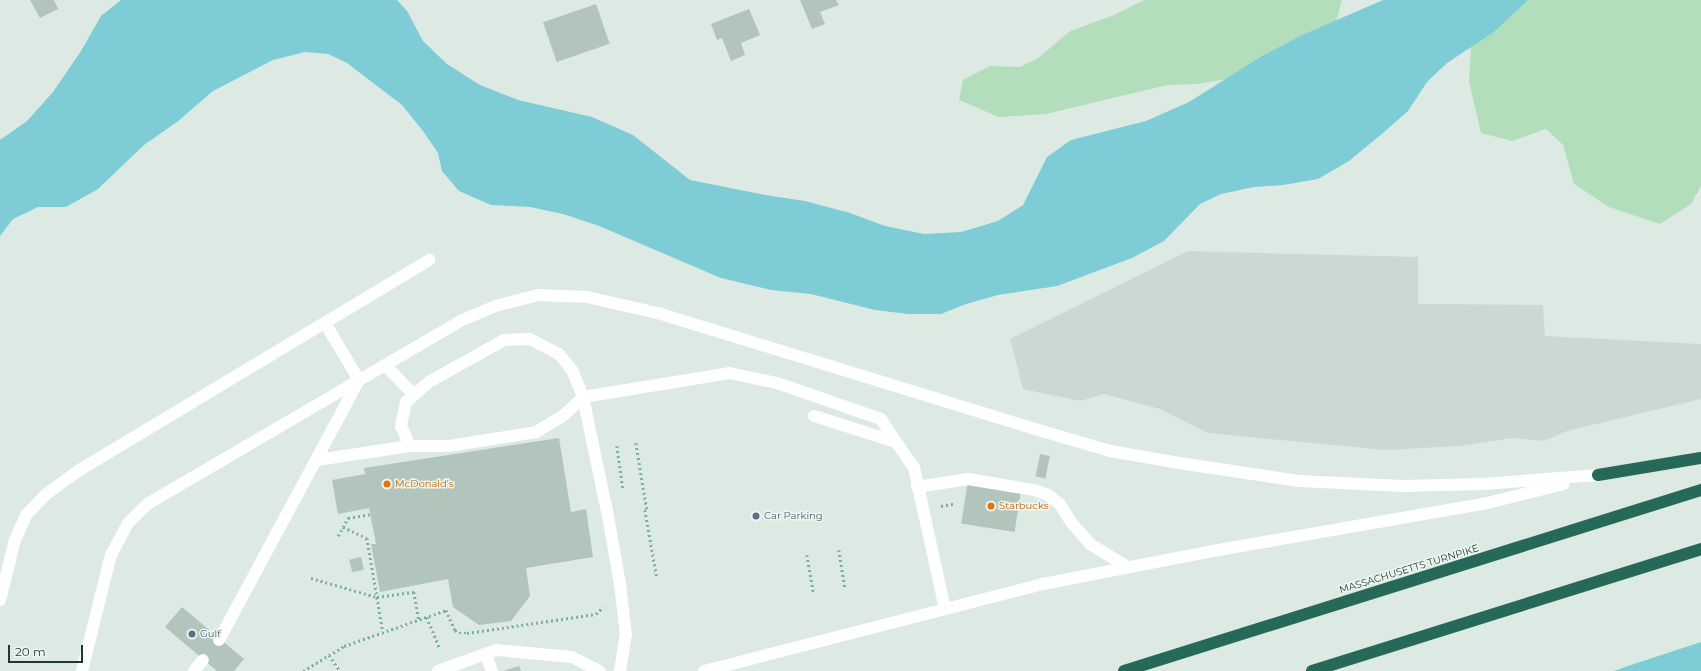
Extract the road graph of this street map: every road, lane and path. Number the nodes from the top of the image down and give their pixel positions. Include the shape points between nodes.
1 (428, 260) dead end
2 (325, 323) junction
3 (385, 365) junction
4 (359, 380) junction
5 (414, 395) junction
6 (583, 397) junction
7 (814, 416) dead end
8 (896, 442) junction
9 (636, 443) dead end
10 (410, 446) junction
11 (1701, 458) edge
12 (317, 460) junction
13 (1598, 475) junction
14 (918, 487) junction
15 (1701, 490) edge
16 (370, 514) dead end
17 (343, 526) junction
18 (338, 536) dead end
19 (1701, 549) edge
20 (838, 550) dead end
21 (807, 554) dead end
22 (1128, 567) junction
23 (311, 578) dead end
24 (657, 578) dead end
25 (845, 588) dead end
26 (814, 593) dead end
27 (377, 597) junction
28 (0, 600) edge
29 (606, 602) dead end
30 (945, 609) junction
31 (427, 617) junction
32 (420, 620) junction
33 (383, 632) junction
34 (219, 640) dead end
35 (486, 654) junction
36 (329, 655) junction
37 (203, 660) dead end
38 (447, 669) edge
39 (82, 671) edge
40 (194, 671) edge
41 (303, 671) edge
42 (340, 671) edge
43 (492, 671) edge
44 (600, 671) edge
45 (620, 671) edge
46 (704, 671) edge
47 (1124, 671) edge
48 (1312, 671) edge

1 - 2 lane
2 - 4 lane
2 - 28 lane via 78,471 45,495 26,515 15,540
3 - 4 lane
3 - 5 lane
3 - 13 lane via 460,321 495,306 538,295 587,297 661,314 1110,451 1300,481 1403,486 1484,484
4 - 12 lane
4 - 39 lane via 150,503 128,523 111,555
5 - 6 lane via 429,382 504,340 530,339 560,354 572,370
5 - 10 lane via 406,402 401,426
6 - 8 lane via 729,373 778,383 881,419
6 - 10 lane via 564,415 536,432 449,446
6 - 45 lane via 608,516 624,616 626,635
7 - 8 lane
8 - 14 lane via 914,468
9 - 24 path
10 - 12 lane
11 - 13 highway
12 - 34 lane
13 - 22 lane via 1483,504
14 - 22 lane via 968,479 1034,490 1048,495 1060,504 1090,544
14 - 30 lane
15 - 47 highway, MASSACHUSETTS TURNPIKE
16 - 17 path via 348,518
17 - 18 path
17 - 27 path via 367,538
19 - 48 highway
20 - 25 path
21 - 26 path
22 - 30 lane via 1043,584
23 - 27 path
27 - 32 path via 414,592
27 - 33 path
29 - 31 path via 602,610 596,614 467,633 455,630 446,610
30 - 46 lane
31 - 32 path
31 - 38 path
32 - 33 path
33 - 36 path via 344,646
35 - 38 lane
35 - 43 lane
35 - 44 lane via 496,650 572,657
36 - 41 path
36 - 42 path
37 - 40 lane

